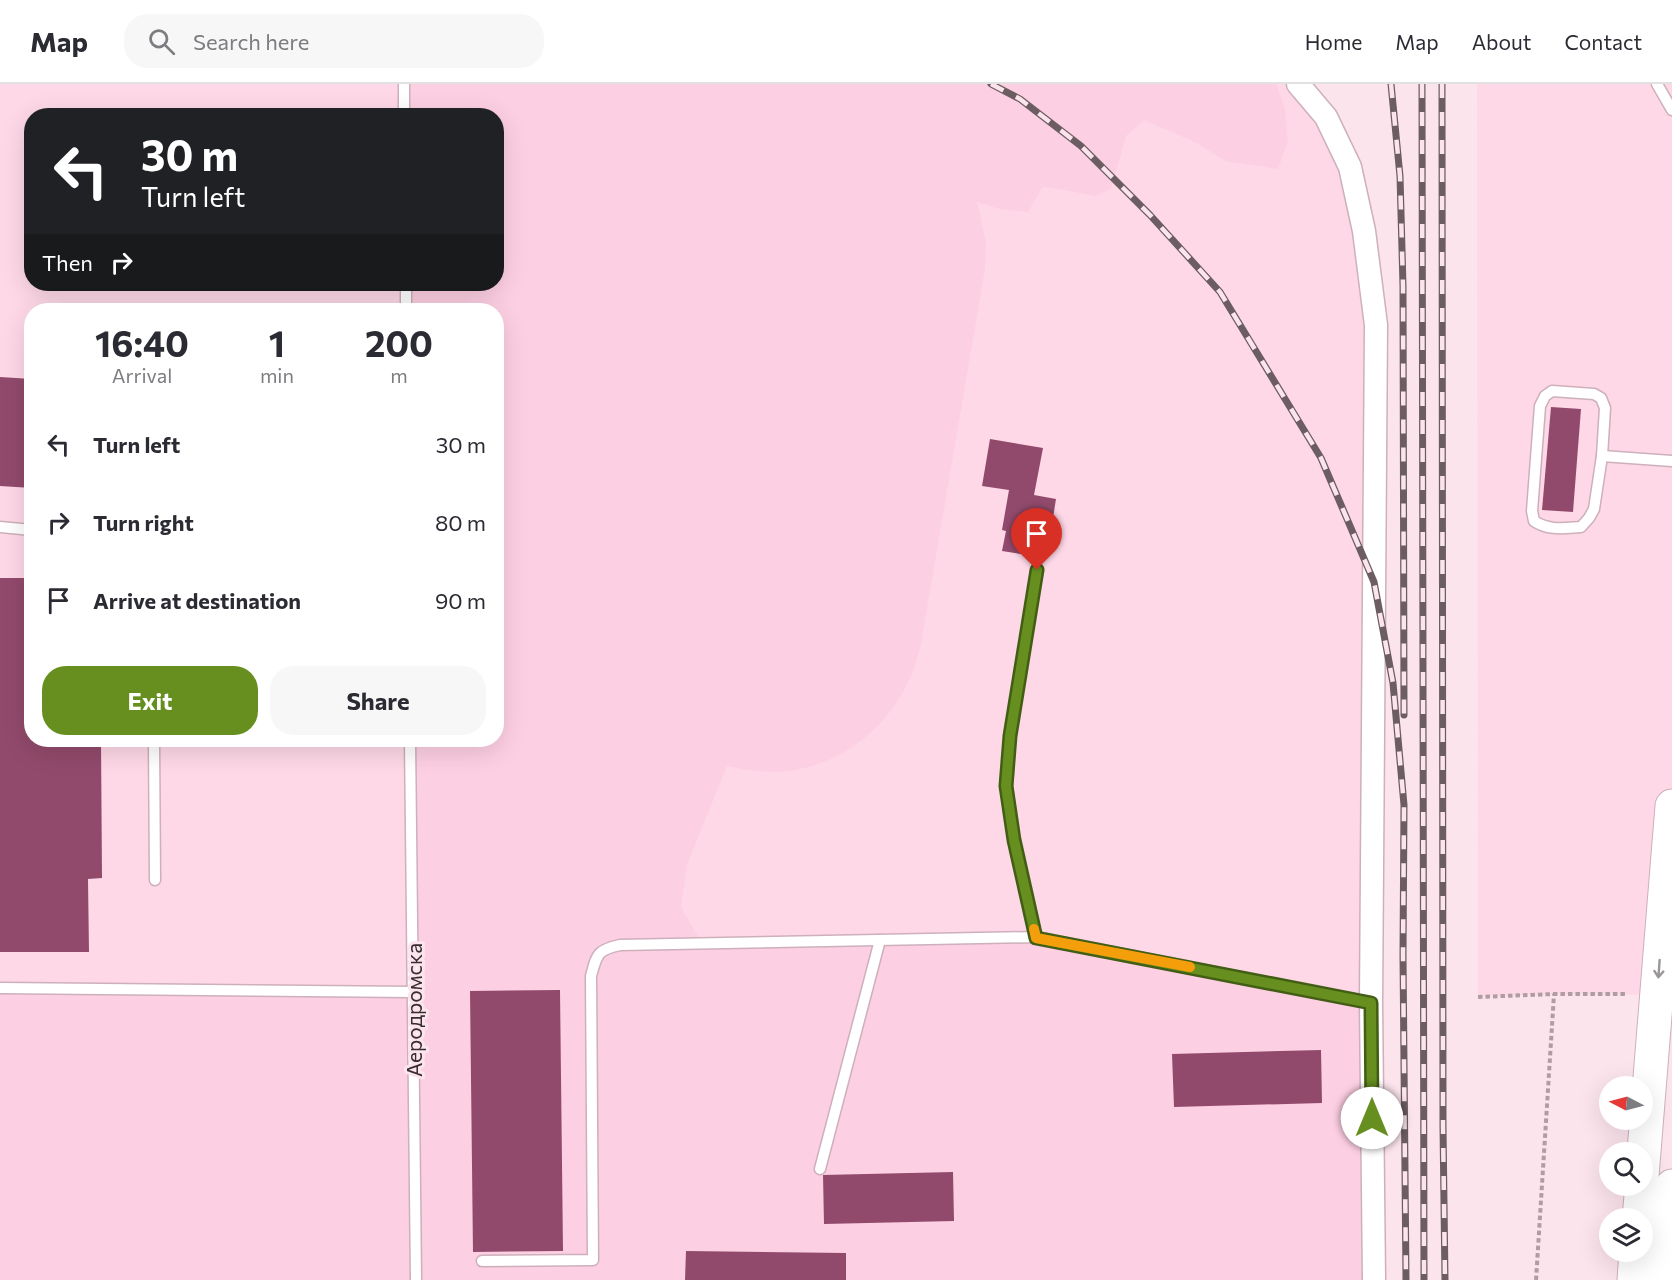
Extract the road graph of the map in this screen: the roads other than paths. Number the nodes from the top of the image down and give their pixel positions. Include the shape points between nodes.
1 (404, 84) edge
2 (1298, 84) edge
3 (1658, 84) edge
4 (404, 108) edge
5 (1672, 110) edge
6 (1602, 456) junction
7 (1672, 461) edge
8 (0, 527) edge
9 (24, 529) edge
10 (1037, 570) dead end
11 (154, 747) edge
12 (410, 747) edge
13 (1672, 806) edge
14 (155, 880) dead end
15 (1036, 938) junction
16 (880, 940) junction
17 (0, 988) edge
18 (413, 992) junction
19 (1371, 1003) junction
20 (1645, 1142) edge
21 (820, 1169) dead end
22 (1672, 1186) edge
23 (482, 1261) dead end
24 (1635, 1262) edge
25 (416, 1280) edge
26 (1374, 1280) edge
27 (1634, 1280) edge
28 (1664, 1280) edge

1 - 4 lane
2 - 19 street via 1326,117 1350,167 1364,231 1377,326
3 - 5 lane
6 - 6 lane via 1605,408 1601,398 1594,393 1552,391 1545,396 1540,406 1534,521 1551,529 1581,527 1594,509
6 - 7 lane
8 - 9 lane
10 - 15 lane via 1010,736 1006,786
11 - 14 lane
12 - 18 lane, Аеродромска
13 -> 20 main road
15 - 16 lane
15 - 19 lane
16 - 21 lane
16 - 23 lane via 605,948 596,956 591,976 593,1260
17 - 18 lane
18 - 25 lane, Аеродромска
19 - 26 street
22 - 28 main road
24 - 27 main road

